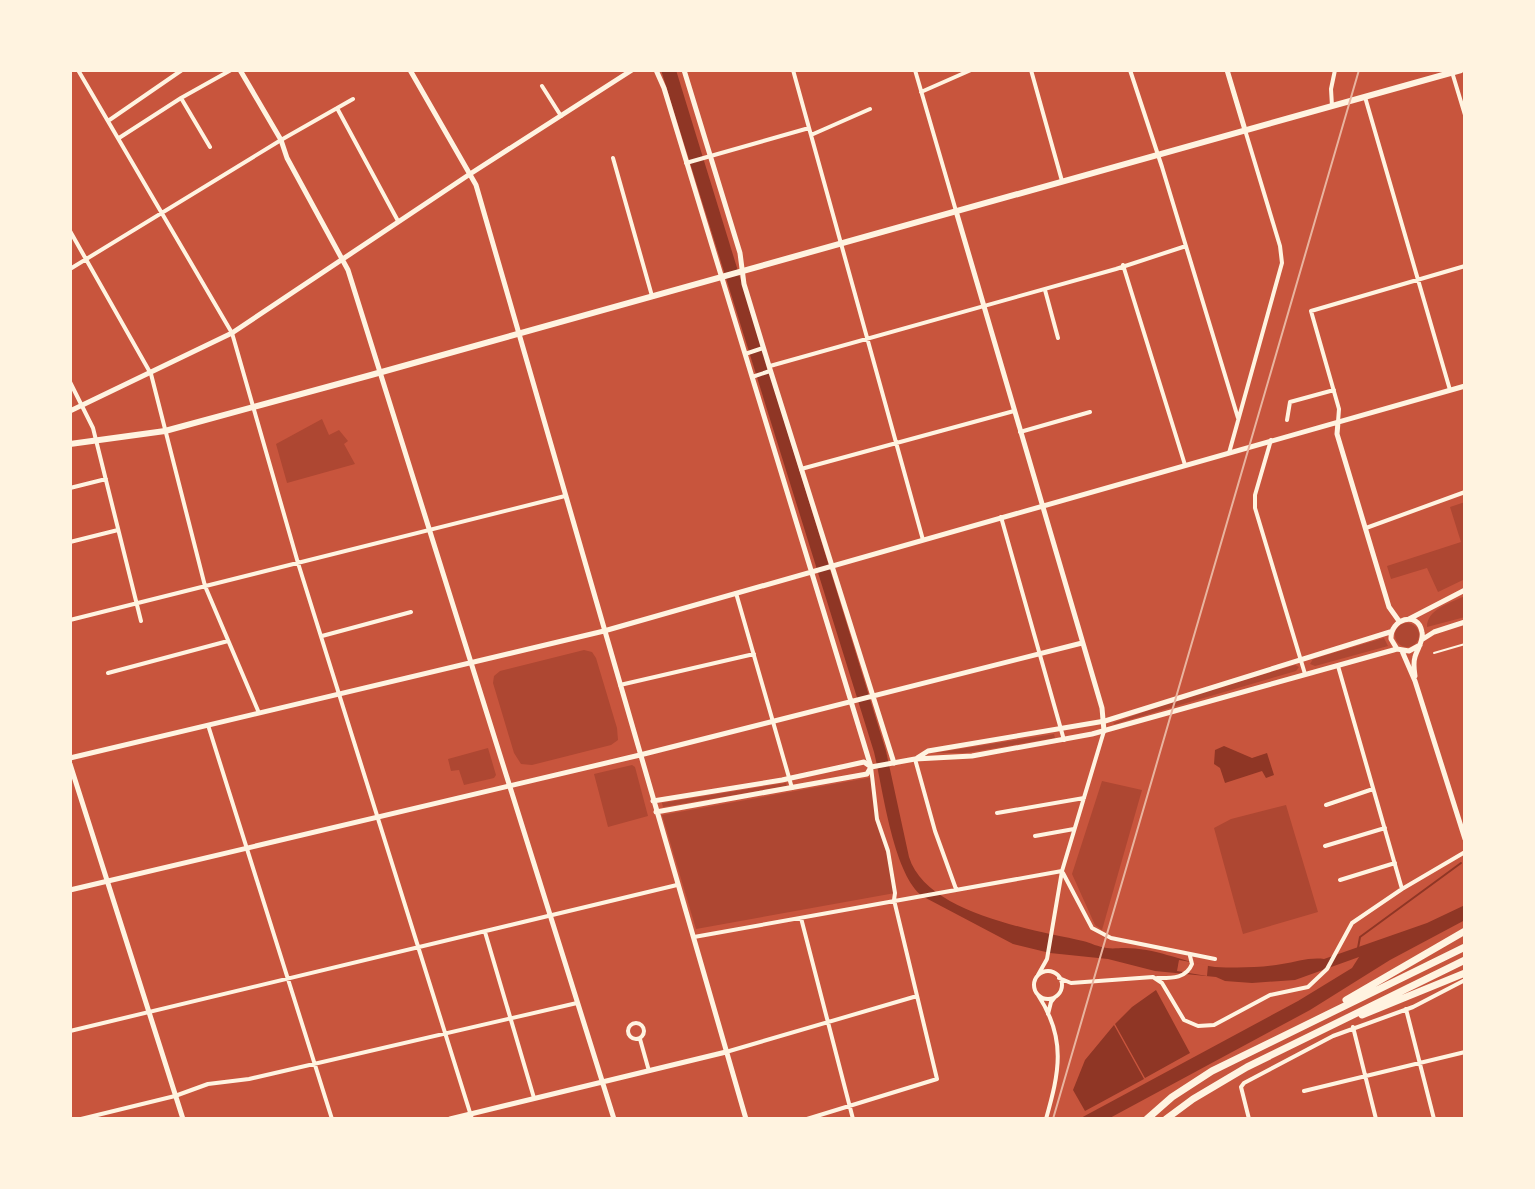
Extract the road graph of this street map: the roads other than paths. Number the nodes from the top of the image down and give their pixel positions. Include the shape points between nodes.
1 (78, 70) edge
2 (164, 70) edge
3 (182, 70) edge
4 (231, 70) edge
5 (240, 70) edge
6 (410, 70) edge
7 (632, 70) edge
8 (656, 70) edge
9 (684, 70) edge
10 (793, 70) edge
11 (915, 70) edge
12 (971, 70) edge
13 (1031, 70) edge
14 (1130, 70) edge
15 (1227, 70) edge
16 (1335, 70) edge
17 (1461, 70) edge
18 (1451, 71) edge
19 (169, 78) junction
20 (542, 86) dead end
21 (921, 92) junction
22 (1365, 97) junction
23 (181, 98) junction
24 (353, 99) dead end
25 (1332, 106) junction
26 (337, 108) junction
27 (870, 109) dead end
28 (1465, 115) edge
29 (561, 116) junction
30 (108, 121) junction
31 (809, 128) junction
32 (1245, 130) junction
33 (811, 135) junction
34 (119, 138) junction
35 (281, 140) junction
36 (210, 147) dead end
37 (1157, 155) junction
38 (711, 156) junction
39 (613, 158) dead end
40 (688, 162) junction
41 (470, 174) junction
42 (1062, 181) junction
43 (956, 211) junction
44 (162, 212) junction
45 (398, 221) junction
46 (70, 231) edge
47 (841, 243) junction
48 (1186, 246) junction
49 (87, 259) junction
50 (343, 259) junction
51 (1123, 265) junction
52 (1465, 266) edge
53 (70, 269) edge
54 (739, 272) junction
55 (723, 276) junction
56 (1418, 280) junction
57 (1045, 289) junction
58 (652, 296) junction
59 (984, 307) junction
60 (232, 333) junction
61 (520, 333) junction
62 (1058, 338) dead end
63 (867, 339) junction
64 (762, 349) junction
65 (747, 353) junction
66 (769, 370) junction
67 (380, 373) junction
68 (151, 374) junction
69 (754, 376) junction
70 (70, 382) edge
71 (1465, 386) edge
72 (1246, 390) junction
73 (1334, 390) junction
74 (1450, 390) junction
75 (1230, 391) junction
76 (83, 406) junction
77 (254, 407) junction
78 (70, 411) edge
79 (1014, 411) junction
80 (1090, 412) dead end
81 (1238, 418) junction
82 (1287, 420) dead end
83 (1338, 422) junction
84 (165, 431) junction
85 (1020, 432) junction
86 (96, 440) junction
87 (1271, 440) junction
88 (896, 443) junction
89 (70, 444) edge
90 (1229, 453) junction
91 (1185, 466) junction
92 (801, 469) junction
93 (106, 479) junction
94 (70, 488) edge
95 (1465, 492) edge
96 (565, 496) junction
97 (1042, 505) junction
98 (1001, 517) junction
99 (1365, 528) junction
100 (118, 530) junction
101 (429, 530) junction
102 (923, 540) junction
103 (70, 542) edge
104 (298, 563) junction
105 (830, 567) junction
106 (815, 571) junction
107 (205, 586) junction
108 (1465, 590) edge
109 (736, 593) junction
110 (137, 602) junction
111 (411, 612) dead end
112 (1409, 619) junction
113 (70, 620) edge
114 (141, 621) dead end
115 (1399, 621) junction
116 (1465, 622) edge
117 (604, 631) junction
118 (1390, 632) junction
119 (322, 636) junction
120 (228, 641) junction
121 (1421, 642) junction
122 (1082, 643) junction
123 (1465, 644) edge
124 (1400, 650) junction
125 (1434, 653) dead end
126 (754, 654) junction
127 (1040, 655) junction
128 (1301, 661) junction
129 (470, 662) junction
130 (1337, 664) junction
131 (108, 673) dead end
132 (1305, 674) junction
133 (1415, 681) junction
134 (620, 685) junction
135 (340, 693) junction
136 (871, 697) junction
137 (855, 701) junction
138 (259, 713) junction
139 (1105, 721) junction
140 (773, 722) junction
141 (208, 725) junction
142 (1061, 728) junction
143 (1104, 731) junction
144 (1064, 740) junction
145 (640, 755) junction
146 (70, 758) edge
147 (915, 759) junction
148 (892, 763) junction
149 (70, 764) edge
150 (874, 767) junction
151 (790, 778) junction
152 (509, 785) junction
153 (792, 788) junction
154 (1373, 789) junction
155 (1084, 798) junction
156 (653, 801) junction
157 (1326, 805) dead end
158 (656, 812) junction
159 (997, 813) dead end
160 (378, 816) junction
161 (1385, 828) junction
162 (1074, 829) junction
163 (1035, 836) dead end
164 (1465, 839) edge
165 (1325, 846) dead end
166 (246, 848) junction
167 (1465, 852) edge
168 (1395, 863) junction
169 (1062, 871) junction
170 (1340, 880) dead end
171 (107, 882) junction
172 (677, 885) junction
173 (956, 889) junction
174 (1402, 889) junction
175 (70, 890) edge
176 (894, 900) junction
177 (549, 916) junction
178 (801, 918) junction
179 (1465, 931) edge
180 (485, 932) junction
181 (692, 937) junction
182 (420, 947) junction
183 (1465, 947) edge
184 (1047, 956) junction
185 (1190, 956) junction
186 (1215, 959) dead end
187 (1465, 960) edge
188 (1054, 973) junction
189 (1465, 973) edge
190 (1038, 975) junction
191 (1059, 978) junction
192 (1157, 978) junction
193 (287, 979) junction
194 (1465, 980) edge
195 (1071, 983) junction
196 (1061, 990) junction
197 (1038, 995) junction
198 (917, 996) junction
199 (1056, 997) junction
200 (577, 1003) junction
201 (1406, 1009) junction
202 (149, 1012) junction
203 (1048, 1017) junction
204 (511, 1019) junction
205 (1312, 1021) junction
206 (828, 1022) junction
207 (1353, 1027) junction
208 (1323, 1029) junction
209 (70, 1031) edge
210 (446, 1035) junction
211 (640, 1038) junction
212 (726, 1052) junction
213 (1465, 1052) edge
214 (1419, 1063) junction
215 (314, 1064) junction
216 (649, 1071) junction
217 (1365, 1076) junction
218 (602, 1083) junction
219 (1304, 1091) dead end
220 (175, 1096) junction
221 (1172, 1097) junction
222 (535, 1099) junction
223 (850, 1106) junction
224 (472, 1116) edge
225 (81, 1119) edge
226 (183, 1119) edge
227 (332, 1119) edge
228 (450, 1119) edge
229 (614, 1119) edge
230 (746, 1119) edge
231 (807, 1119) edge
232 (853, 1119) edge
233 (1046, 1119) edge
234 (1139, 1119) edge
235 (1147, 1119) edge
236 (1169, 1119) edge
237 (1249, 1119) edge
238 (1376, 1119) edge
239 (1434, 1119) edge

1 - 30 street
2 - 19 street
3 - 19 street
4 - 23 street
5 - 35 street
6 - 41 street
7 - 29 street
8 - 40 street
9 - 38 street
10 - 31 street
11 - 21 street
12 - 21 street
13 - 42 street
14 - 37 street
15 - 32 street
16 - 25 street
17 - 18 main road
18 - 22 main road
18 - 28 street
19 - 30 street
20 - 29 street
21 - 43 street
22 - 25 main road
22 - 56 street
23 - 34 street
23 - 36 street
24 - 26 street
25 - 32 main road
26 - 35 street
26 - 45 street
27 - 33 street
29 - 41 street
30 - 34 street
31 - 33 street
31 - 38 street
32 - 37 main road
32 - 72 street via 1282,263
33 - 47 street
34 - 44 street
35 - 44 street
35 - 50 street
37 - 42 main road
37 - 48 street
38 - 40 street
38 - 54 street via 740,253
39 - 58 street
40 - 55 street
41 - 45 street
41 - 61 street
42 - 43 main road
43 - 47 main road
43 - 59 street
44 - 49 street
44 - 60 street
45 - 50 street
46 - 49 street
47 - 54 main road
47 - 63 street
48 - 51 street
48 - 75 street
49 - 53 street
49 - 68 street
50 - 60 street
50 - 67 street
51 - 57 street
51 - 91 street
52 - 56 street
54 - 55 main road
54 - 64 street
55 - 58 main road
55 - 65 street
56 - 73 street via 1311,311
56 - 74 street
57 - 59 street
57 - 62 street
58 - 61 main road
59 - 63 street
59 - 79 street
60 - 68 street
60 - 77 street
61 - 67 main road
61 - 96 street
63 - 66 street
63 - 88 street
64 - 65 street
64 - 66 street
65 - 69 street
66 - 69 street
66 - 92 street
67 - 77 main road
67 - 101 street
68 - 76 street
68 - 84 street
69 - 106 street
70 - 76 street
71 - 74 street
72 - 75 street via 1237,396
72 - 81 street
73 - 82 street via 1290,402
73 - 83 street
74 - 83 street
75 - 81 street
76 - 78 street
76 - 86 street
77 - 84 main road
77 - 104 street
79 - 85 street
79 - 88 street
80 - 85 street
81 - 90 street
83 - 87 street
83 - 99 street
84 - 86 main road
84 - 107 street
85 - 97 street
86 - 89 main road
86 - 93 street
87 - 90 street
87 - 128 street via 1255,508
88 - 92 street
88 - 102 street
90 - 91 street
91 - 97 street
92 - 105 street
93 - 94 street
93 - 100 street
95 - 99 street
96 - 101 street
96 - 117 street
97 - 98 street
97 - 122 street
98 - 102 street
98 - 127 street
99 - 115 street via 1389,607
100 - 103 street
100 - 110 street
101 - 104 street
101 - 129 street
102 - 105 street
104 - 107 street
104 - 119 street
105 - 106 street
105 - 136 street
106 - 109 street
106 - 137 street
107 - 110 street
107 - 120 street
108 - 112 street
109 - 117 street
109 - 126 street
110 - 113 street
110 - 114 street
111 - 119 street
112 - 115 street
112 - 121 street via 1420,627
115 - 118 street
116 - 121 street
117 - 129 street
117 - 134 street
118 - 124 street
118 - 128 street
119 - 135 street
120 - 131 street
120 - 138 street
121 - 124 street via 1413,651
121 - 133 street via 1414,661
122 - 127 street
122 - 139 street
123 - 125 lane
124 - 130 street
124 - 133 street
126 - 134 street
126 - 140 street
127 - 136 street
127 - 142 street
128 - 132 street
128 - 139 street
129 - 135 street
129 - 152 street
130 - 132 street
130 - 154 street
132 - 143 street
133 - 164 street
134 - 145 street
135 - 138 street
135 - 160 street
136 - 137 street
136 - 148 street
137 - 140 street
137 - 150 street
138 - 141 street
139 - 142 street
139 - 143 street
140 - 145 street
140 - 151 street
141 - 146 street
141 - 166 street
142 - 144 street
142 - 147 street via 928,751
143 - 144 street
143 - 155 street
144 - 147 street via 972,756
145 - 152 street
145 - 156 street
147 - 148 street
147 - 173 street
148 - 150 street
149 - 171 street
150 - 151 street via 864,762
150 - 153 street via 867,774
150 - 176 street via 876,810
151 - 153 street
151 - 156 street
152 - 160 street
152 - 177 street
153 - 158 street
154 - 157 street
154 - 161 street
155 - 159 street
155 - 162 street
156 - 158 street
158 - 172 street
160 - 166 street
160 - 182 street
161 - 165 street
161 - 168 street
162 - 163 street
162 - 169 street
166 - 171 street
166 - 193 street
167 - 174 street
168 - 170 street
168 - 174 street
169 - 173 street
169 - 184 street
169 - 185 street via 1096,932
171 - 175 street
171 - 202 street
172 - 177 street
172 - 181 street
173 - 176 street
174 - 192 street via 1352,923 1327,969 1308,987 1270,995 1214,1025 1184,1020
176 - 178 street
176 - 198 street
177 - 180 street
177 - 200 street
178 - 181 street
178 - 206 street
179 - 205 highway
180 - 182 street
180 - 204 street
181 - 212 street
182 - 193 street
182 - 210 street
183 - 205 highway
184 - 188 street
184 - 190 street
185 - 186 street
185 - 192 street via 1187,973
187 - 208 highway
188 - 190 street
188 - 191 street
189 - 208 highway
190 - 197 street
191 - 195 street
191 - 196 street
192 - 195 street
193 - 202 street
193 - 215 street
194 - 201 street
195 - 196 street
196 - 199 street
197 - 199 street
197 - 203 street
198 - 206 street
198 - 223 street via 937,1079
199 - 203 street
200 - 204 street
200 - 218 street
201 - 207 street
201 - 214 street
202 - 209 street
202 - 220 street
203 - 233 street via 1059,1060
204 - 210 street
204 - 222 street
205 - 221 highway
206 - 212 street
206 - 223 street
207 - 217 street
207 - 237 street via 1241,1087
208 - 236 highway via 1247,1067
210 - 215 street
210 - 224 street
211 - 211 street via 644,1028 633,1023 628,1034
211 - 216 street
212 - 216 street
212 - 230 street
213 - 214 street
214 - 217 street
214 - 239 street
215 - 220 street via 208,1084
215 - 227 street
216 - 218 street
217 - 219 street
217 - 238 street
218 - 222 street
218 - 229 street
220 - 225 street
220 - 226 street
221 - 234 highway
221 - 235 highway
222 - 224 street
223 - 231 street
223 - 232 street
224 - 228 street

